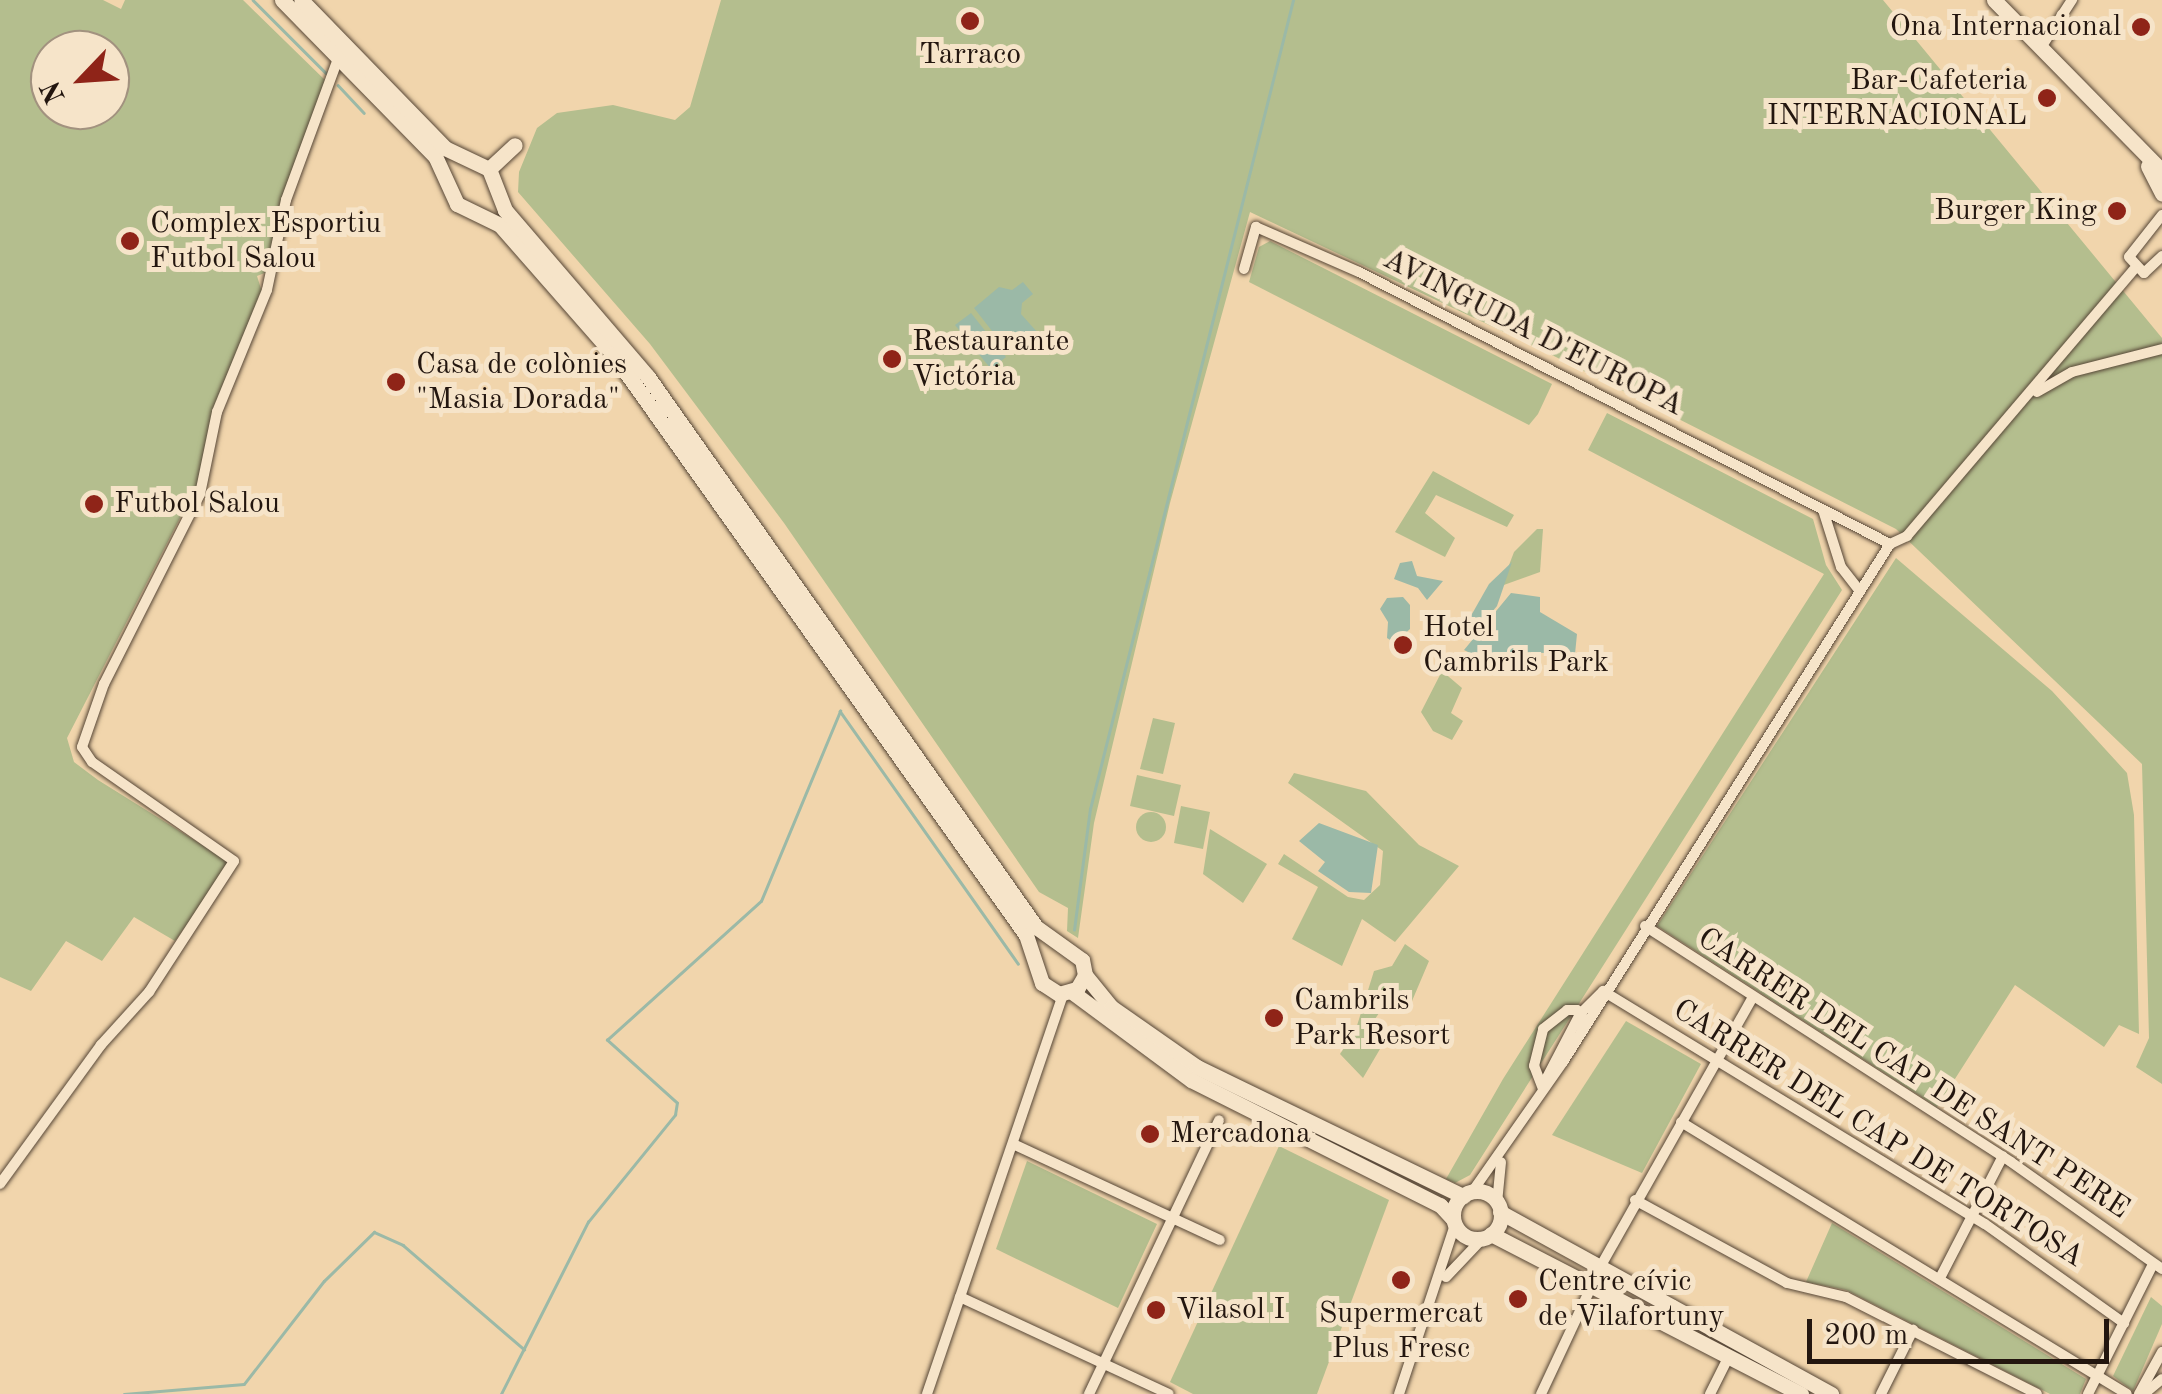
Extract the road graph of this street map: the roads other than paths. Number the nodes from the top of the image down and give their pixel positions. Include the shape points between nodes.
1 (282, 0) edge
2 (301, 0) edge
3 (1994, 0) edge
4 (2072, 0) edge
5 (2039, 50) junction
6 (339, 56) junction
7 (2105, 118) junction
8 (515, 145) dead end
9 (467, 163) junction
10 (488, 170) junction
11 (2162, 171) edge
12 (449, 181) junction
13 (494, 192) junction
14 (2162, 194) edge
15 (476, 209) junction
16 (2162, 215) edge
17 (2162, 256) edge
18 (1244, 269) dead end
19 (2134, 269) junction
20 (2162, 348) edge
21 (2024, 400) junction
22 (1823, 510) junction
23 (1854, 525) junction
24 (1830, 536) junction
25 (1890, 544) junction
26 (1860, 592) junction
27 (1646, 926) junction
28 (1060, 948) junction
29 (1040, 964) junction
30 (1085, 975) junction
31 (1042, 984) junction
32 (1603, 991) junction
33 (1068, 993) junction
34 (1752, 999) junction
35 (1580, 1014) junction
36 (1053, 1017) junction
37 (1716, 1061) junction
38 (1563, 1062) junction
39 (1543, 1089) junction
40 (1218, 1120) dead end
41 (1680, 1122) junction
42 (1013, 1144) junction
43 (1505, 1152) junction
44 (2003, 1156) junction
45 (0, 1184) edge
46 (1468, 1194) junction
47 (1636, 1200) junction
48 (1499, 1207) junction
49 (1169, 1216) junction
50 (1972, 1216) junction
51 (1454, 1222) junction
52 (1487, 1236) junction
53 (1220, 1240) dead end
54 (2157, 1266) edge
55 (1596, 1276) junction
56 (1940, 1278) junction
57 (1437, 1291) junction
58 (960, 1296) junction
59 (2124, 1322) junction
60 (1913, 1330) junction
61 (2162, 1352) edge
62 (1729, 1356) junction
63 (1104, 1364) junction
64 (2097, 1376) junction
65 (2162, 1380) edge
66 (927, 1394) edge
67 (1089, 1394) edge
68 (1169, 1394) edge
69 (1399, 1394) edge
70 (1541, 1394) edge
71 (1710, 1394) edge
72 (1801, 1394) edge
73 (1831, 1394) edge
74 (1881, 1394) edge
75 (2037, 1394) edge
76 (2088, 1394) edge
77 (2127, 1394) edge
78 (2142, 1394) edge

1 - 6 street
2 - 9 street
3 - 5 street
4 - 5 street
5 - 7 street
6 - 12 street via 435,156
6 - 45 street via 286,200 267,290 217,412 200,494 104,684 82,747 92,762 234,861 149,992 101,1045
7 - 11 street
7 - 14 street via 2151,170
8 - 10 street
9 - 10 street
9 - 12 street
10 - 13 street
12 - 15 street via 457,204
13 - 15 street
13 - 28 street via 648,378 1036,927
15 - 29 street via 542,270 639,390
16 - 19 street via 2129,258
17 - 19 street via 2144,273
18 - 22 street, AVINGUDA D'EUROPA via 1256,227 1359,272
19 - 21 street
20 - 21 street via 2072,372
21 - 25 street via 1907,536
22 - 23 street, AVINGUDA D'EUROPA
22 - 24 street
23 - 24 street via 1834,528
23 - 25 street, AVINGUDA D'EUROPA
24 - 26 street
25 - 26 street
26 - 27 street
27 - 32 street
27 - 34 street, CARRER DEL CAP DE SANT PERE
28 - 29 street
28 - 30 street via 1079,956
29 - 31 street
30 - 33 street
30 - 46 street via 1110,1007 1197,1068
31 - 33 street
31 - 36 street
32 - 35 street
32 - 37 street, CARRER DEL CAP DE TORTOSA
32 - 38 street
33 - 36 street
33 - 51 street via 1191,1080 1440,1206
34 - 37 street
34 - 44 street, CARRER DEL CAP DE SANT PERE
35 - 38 street
35 - 39 street
35 - 39 street via 1567,1010 1553,1018 1538,1040 1534,1066
36 - 42 street
37 - 41 street
37 - 50 street, CARRER DEL CAP DE TORTOSA
38 - 39 street
39 - 43 street
40 - 49 street
41 - 47 street
41 - 56 street
42 - 49 street
42 - 58 street
43 - 46 street
43 - 48 street
44 - 50 street
44 - 54 street, CARRER DEL CAP DE SANT PERE
46 - 48 street
46 - 51 street
47 - 55 street
47 - 60 street via 1788,1283 1846,1297
48 - 52 street
48 - 55 street
49 - 53 street
49 - 63 street
50 - 56 street
50 - 59 street, CARRER DEL CAP DE TORTOSA
51 - 52 street via 1467,1237
51 - 57 street
52 - 55 street
52 - 57 street via 1458,1257
54 - 59 street
55 - 62 street
55 - 70 street
55 - 73 street
56 - 64 street
57 - 69 street
58 - 63 street
58 - 66 street
59 - 64 street
60 - 74 street
60 - 75 street
61 - 78 street
62 - 71 street
62 - 72 street
63 - 67 street
63 - 68 street
64 - 76 street
64 - 77 street
65 - 78 street

